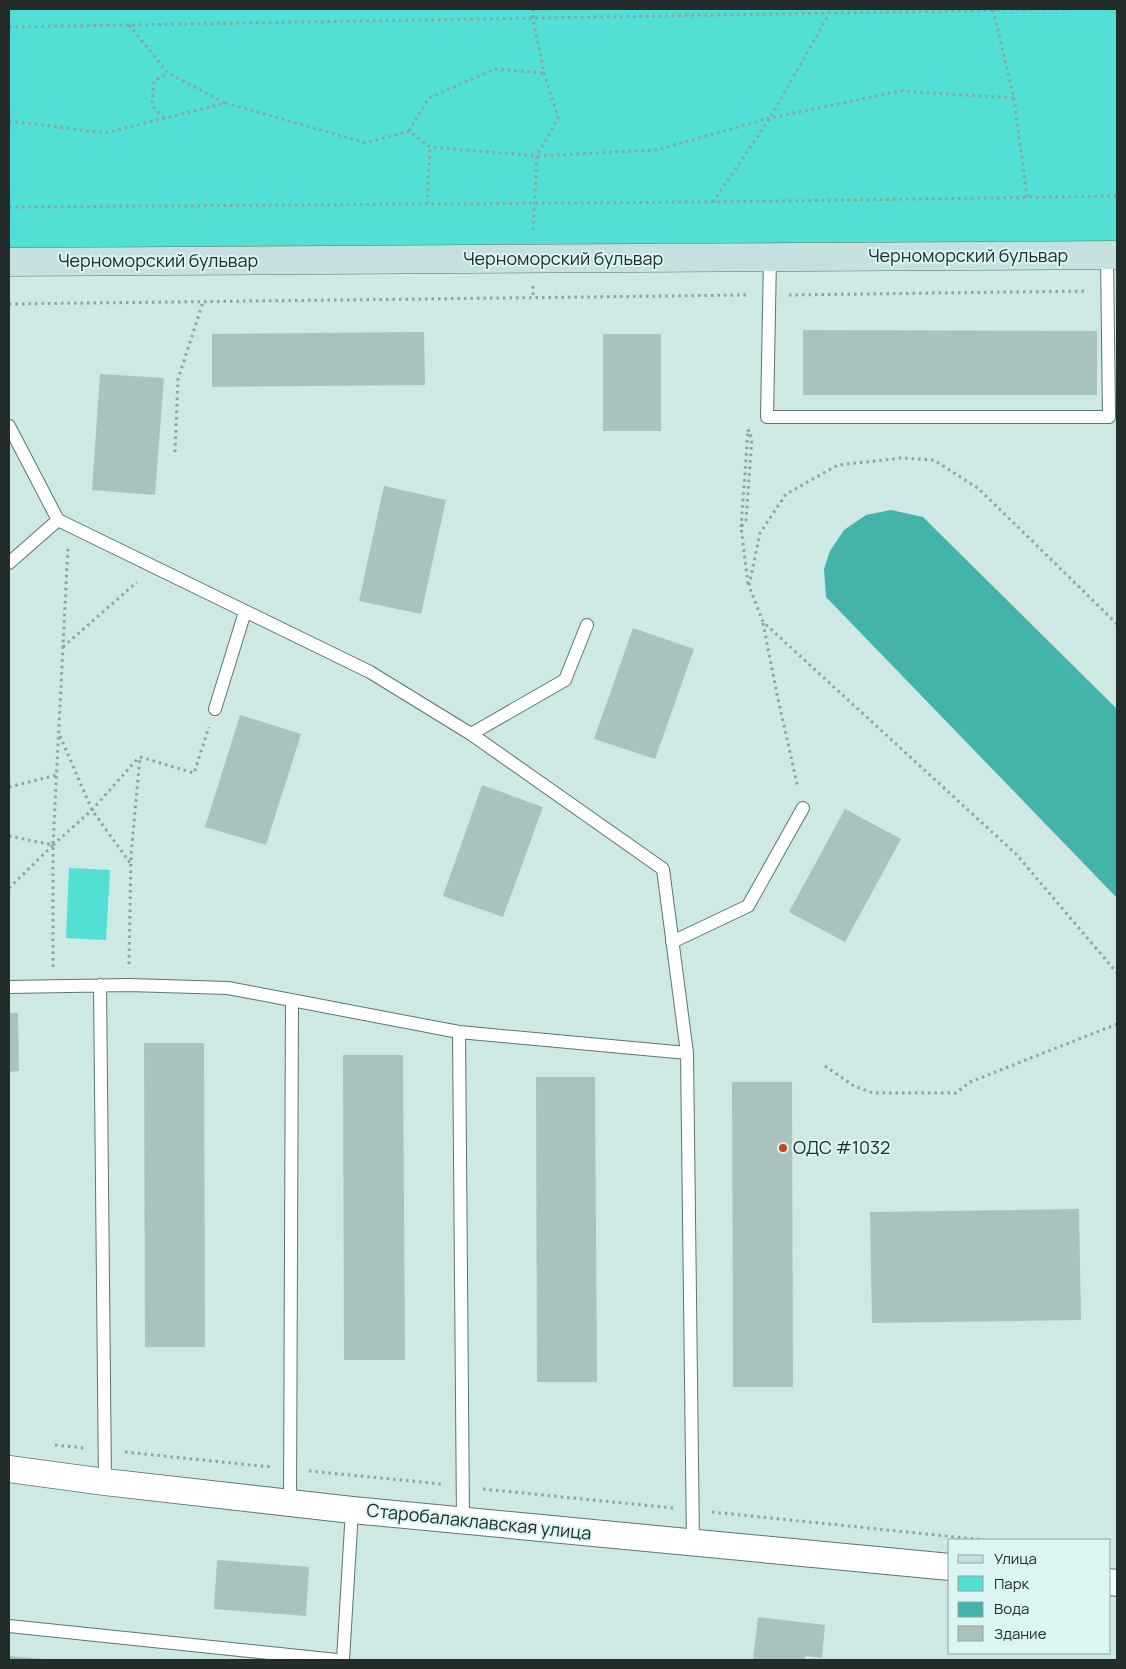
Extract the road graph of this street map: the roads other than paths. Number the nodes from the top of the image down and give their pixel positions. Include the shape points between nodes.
1 (1112, 255) edge
2 (770, 257) junction
3 (9, 262) edge
4 (9, 426) edge
5 (63, 523) junction
6 (9, 563) edge
7 (245, 612) junction
8 (587, 625) dead end
9 (215, 709) road end
10 (471, 734) junction
11 (803, 808) road end
12 (672, 942) junction
13 (100, 985) junction
14 (9, 987) edge
15 (292, 1000) junction
16 (459, 1032) junction
17 (687, 1054) junction
18 (9, 1469) edge
19 (105, 1482) junction
20 (290, 1502) junction
21 (352, 1510) junction
22 (463, 1520) junction
23 (693, 1543) junction
24 (948, 1567) edge
25 (9, 1626) edge
26 (337, 1660) edge
27 (343, 1660) edge

1 - 2 street, Черноморский бульвар
1 - 2 lane via 1108,291 1109,417 767,417
2 - 3 street, Черноморский бульвар
4 - 5 lane
5 - 6 lane
5 - 7 lane
7 - 9 lane
7 - 10 lane via 370,672
8 - 10 lane via 565,680
10 - 12 lane via 663,869
11 - 12 lane via 748,906
12 - 17 lane
13 - 14 lane
13 - 15 lane via 228,988
13 - 19 lane
15 - 16 lane
15 - 20 lane
16 - 17 lane
16 - 22 lane
17 - 23 lane
18 - 19 street, Старобалаклавская улица
19 - 20 street, Старобалаклавская улица
20 - 21 street, Старобалаклавская улица
21 - 22 street, Старобалаклавская улица
21 - 27 lane
22 - 23 street, Старобалаклавская улица
23 - 24 street, Старобалаклавская улица
25 - 26 lane

